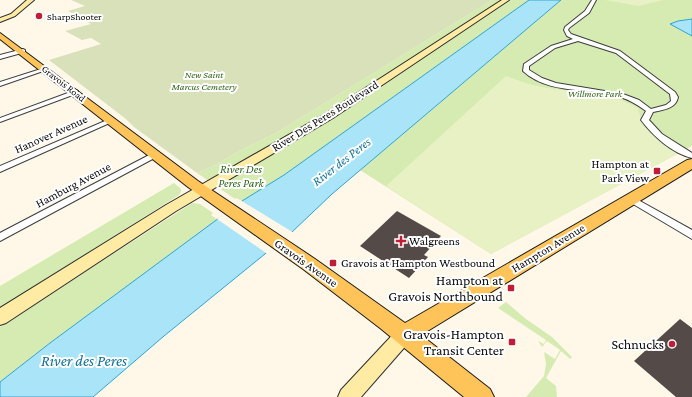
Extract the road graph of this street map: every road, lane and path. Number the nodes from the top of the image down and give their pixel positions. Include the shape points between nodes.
1 (31, 0) edge
2 (506, 0) edge
3 (594, 0) edge
4 (0, 20) edge
5 (1, 36) edge
6 (578, 39) junction
7 (22, 51) junction
8 (0, 57) edge
9 (46, 69) junction
10 (0, 84) edge
11 (76, 92) junction
12 (650, 111) junction
13 (0, 120) edge
14 (112, 120) junction
15 (128, 133) joint
16 (156, 155) junction
17 (691, 163) edge
18 (0, 169) edge
19 (201, 190) junction
20 (631, 199) junction
21 (692, 235) edge
22 (0, 237) edge
23 (0, 317) edge
24 (404, 335) junction
25 (348, 397) edge
26 (482, 397) edge

1 - 4 main road via 13,15
2 - 19 main road, River Des Peres Boulevard via 322,120
3 - 6 street via 587,12 567,27 569,35
5 - 7 main road, Gravois Road
6 - 12 street via 618,52 676,97 671,105
6 - 12 street via 553,47 526,65 526,70 538,80 548,83 627,97 643,104
7 - 8 street
7 - 9 main road, Gravois Road
9 - 10 street
9 - 11 main road, Gravois Road
11 - 13 street
11 - 14 main road, Gravois Road
12 - 17 street via 645,120 650,128
14 - 15 main road, Gravois Road
14 - 18 street, Hanover Avenue
15 - 16 main road, Gravois Avenue
16 - 19 main road, Gravois Avenue
16 - 22 street, Hamburg Avenue
17 - 20 main road, Hampton Avenue
19 - 23 main road, River Des Peres Boulevard
19 - 24 main road, Gravois Avenue via 288,249
20 - 21 street
20 - 24 main road, Hampton Avenue
24 - 25 main road
24 - 26 main road, Gravois Avenue

